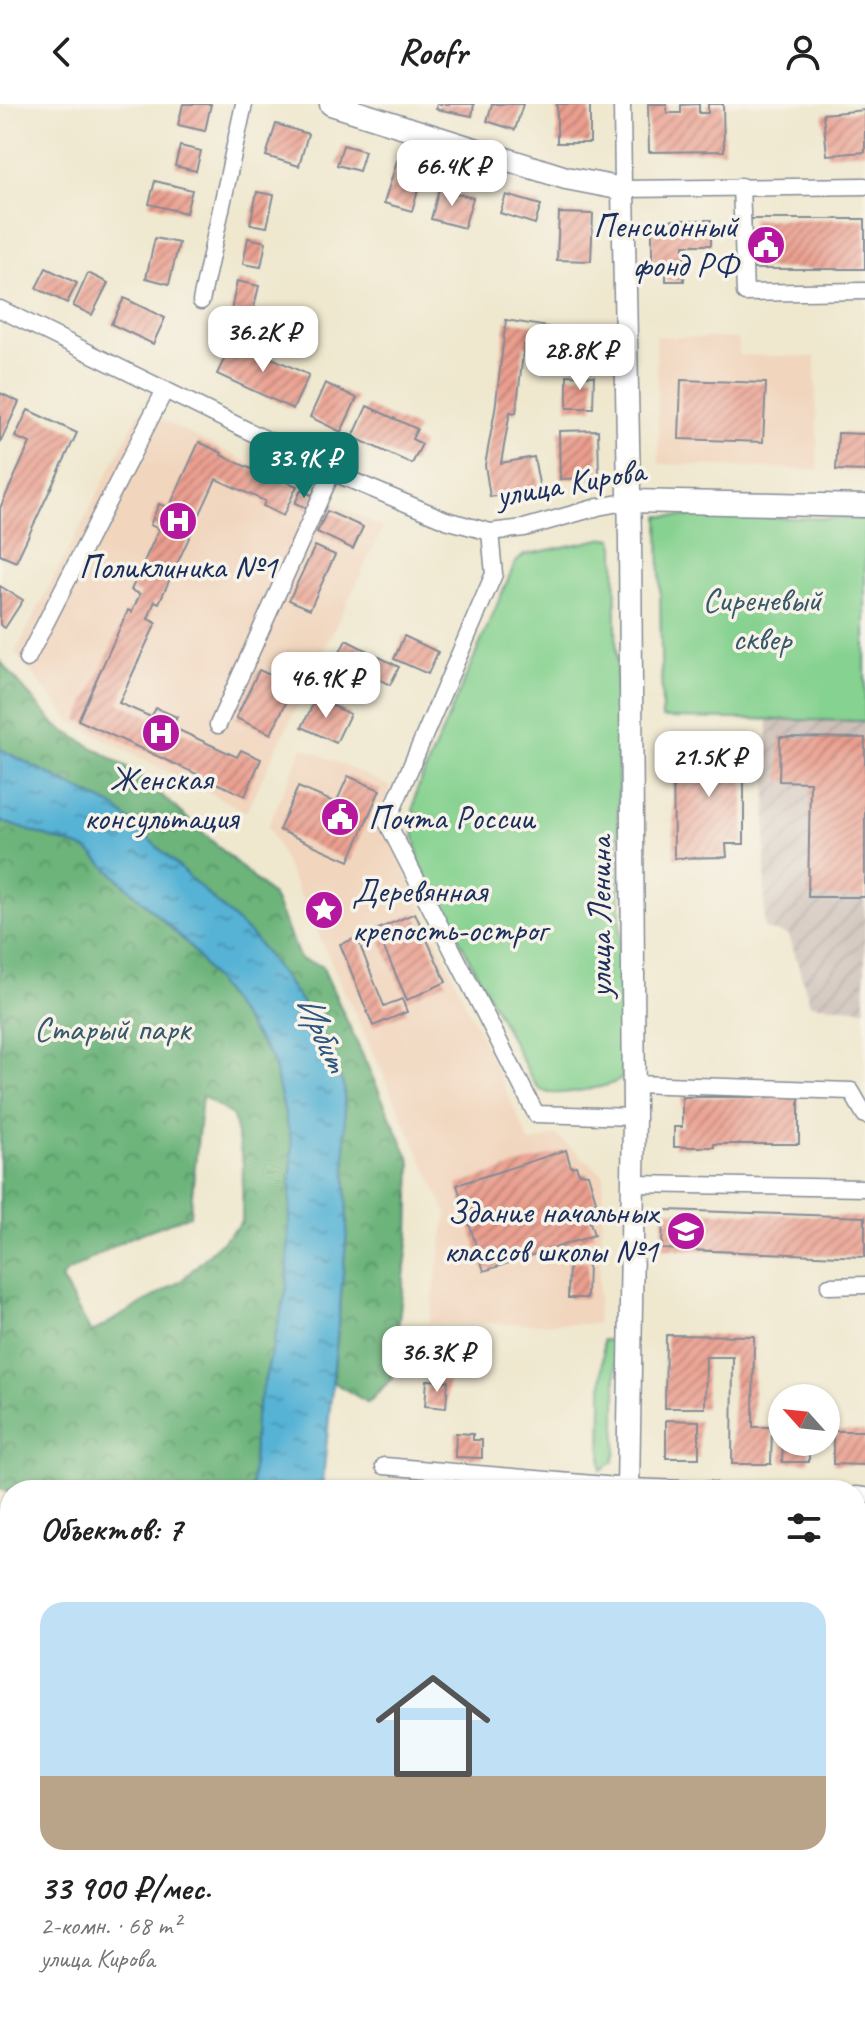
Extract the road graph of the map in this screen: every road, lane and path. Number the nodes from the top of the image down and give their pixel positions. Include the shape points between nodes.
1 (244, 104) edge
2 (331, 104) edge
3 (622, 104) edge
4 (741, 186) junction
5 (865, 186) edge
6 (623, 189) junction
7 (865, 291) edge
8 (201, 301) dead end
9 (0, 309) edge
10 (165, 390) junction
11 (332, 472) junction
12 (630, 501) junction
13 (865, 506) edge
14 (490, 532) junction
15 (27, 659) dead end
16 (218, 725) dead end
17 (634, 1084) junction
18 (865, 1115) edge
19 (634, 1117) junction
20 (634, 1184) junction
21 (865, 1188) edge
22 (865, 1285) edge
23 (829, 1286) dead end
24 (384, 1466) dead end
25 (539, 1480) edge
26 (628, 1480) edge

1 - 8 street
2 - 6 main road via 566,178
3 - 6 street, улица Ленина
4 - 5 street
4 - 6 street
4 - 7 street via 745,293
6 - 12 main road, улица Ленина
9 - 10 street, улица Кирова
10 - 11 street, улица Кирова
10 - 15 street
11 - 14 street, улица Кирова via 446,520
11 - 16 street
12 - 13 main road, улица Кирова
12 - 14 street, улица Кирова
12 - 17 main road, улица Ленина
14 - 19 street via 494,574 387,822 536,1114
17 - 18 street via 851,1091
17 - 19 main road, улица Ленина
19 - 20 main road, улица Ленина
20 - 21 street
20 - 26 main road, улица Ленина
22 - 23 street
24 - 25 street

